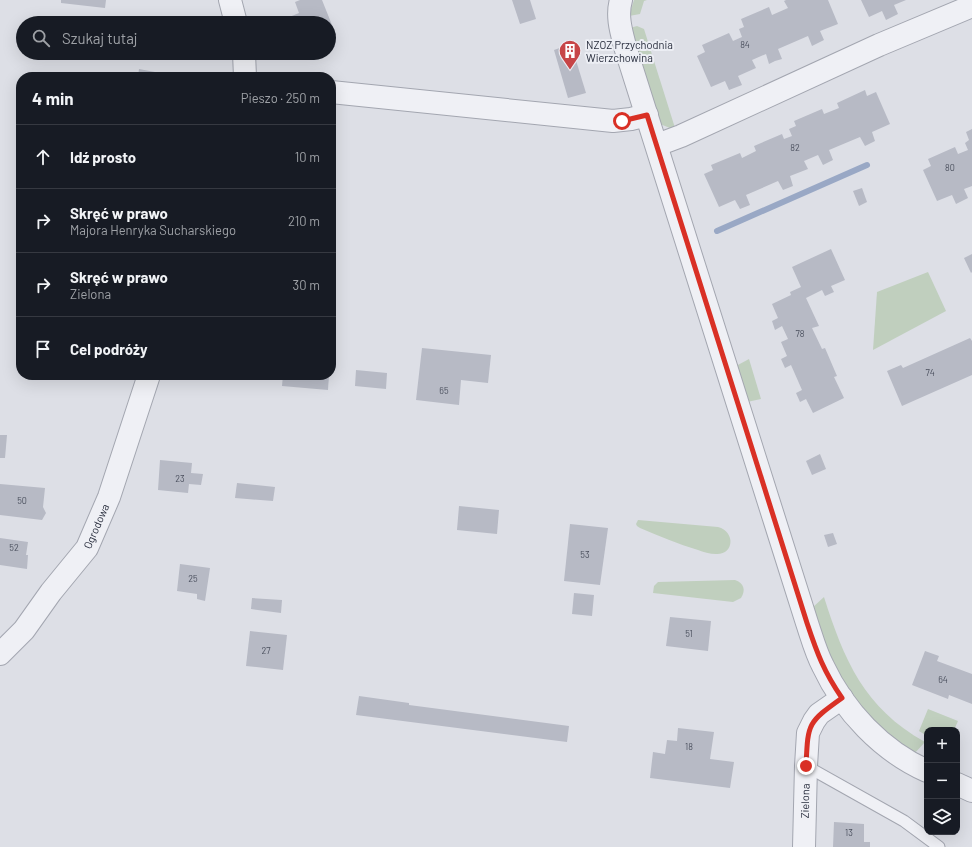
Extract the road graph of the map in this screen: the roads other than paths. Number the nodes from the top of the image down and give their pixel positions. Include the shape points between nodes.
1 (230, 0) edge
2 (621, 0) edge
3 (972, 6) edge
4 (234, 16) edge
5 (244, 60) edge
6 (245, 72) edge
7 (336, 93) edge
8 (647, 115) junction
9 (656, 145) junction
10 (147, 380) edge
11 (0, 654) edge
12 (842, 698) junction
13 (806, 766) junction
14 (924, 770) edge
15 (960, 785) edge
16 (972, 790) edge
17 (804, 847) edge
18 (939, 847) edge

1 - 4 street
2 - 8 street via 619,22
3 - 9 street
5 - 6 street
7 - 8 street via 613,121
8 - 9 street
9 - 12 street via 809,630 822,665
10 - 11 street, Ogrodowa via 109,496 87,548 24,630
12 - 13 street, Zielona via 820,714 810,727
12 - 14 street via 883,744
13 - 17 street, Zielona
13 - 18 lane via 904,821
15 - 16 street

